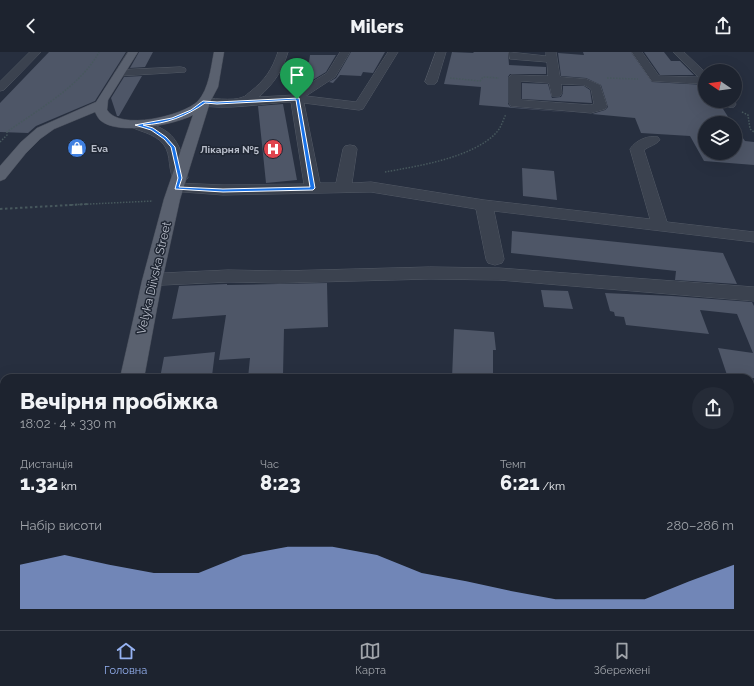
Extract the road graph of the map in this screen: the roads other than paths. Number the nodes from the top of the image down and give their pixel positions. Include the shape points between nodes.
1 (36, 52) edge
2 (133, 52) edge
3 (219, 52) edge
4 (284, 52) edge
5 (345, 52) edge
6 (393, 52) edge
7 (441, 52) edge
8 (514, 52) edge
9 (637, 52) edge
10 (678, 52) edge
11 (551, 56) edge
12 (181, 70) dead end
13 (119, 73) junction
14 (698, 73) edge
15 (432, 79) road end
16 (554, 80) junction
17 (698, 80) edge
18 (0, 88) edge
19 (297, 99) junction
20 (246, 101) junction
21 (204, 102) junction
22 (99, 105) junction
23 (558, 106) junction
24 (136, 125) junction
25 (653, 140) dead end
26 (350, 149) dead end
27 (0, 176) edge
28 (344, 183) junction
29 (176, 188) junction
30 (313, 188) junction
31 (484, 205) junction
32 (660, 226) junction
33 (754, 237) edge
34 (495, 258) dead end
35 (152, 281) junction
36 (754, 294) edge
37 (133, 374) edge

1 - 18 street
2 - 13 main road
3 - 21 main road, Velyka Diivska Street via 212,88
4 - 20 street via 268,83
5 - 19 street via 331,75 306,90
6 - 19 street via 359,106
7 - 15 street
8 - 11 street via 514,57
9 - 17 street via 656,79
10 - 14 street
11 - 16 street
12 - 13 street
13 - 22 main road
16 - 23 street
16 - 23 street via 586,82 596,87 601,106 591,109
16 - 23 street via 515,77 515,103
19 - 20 street
19 - 30 street
20 - 21 street
21 - 24 main road, Velyka Diivska Street via 192,111 173,119
21 - 29 main road, Velyka Diivska Street
22 - 24 main road, Velyka Diivska Street via 103,116 109,120
22 - 27 main road via 35,136
24 - 29 street, Velyka Diivska Street via 152,129 170,142 174,150
25 - 32 street via 637,149
26 - 28 street
28 - 30 street
28 - 31 street
29 - 30 street
29 - 35 main road, Velyka Diivska Street
31 - 32 street
31 - 34 street
32 - 33 street
35 - 36 street via 228,276 498,274
35 - 37 main road, Velyka Diivska Street

